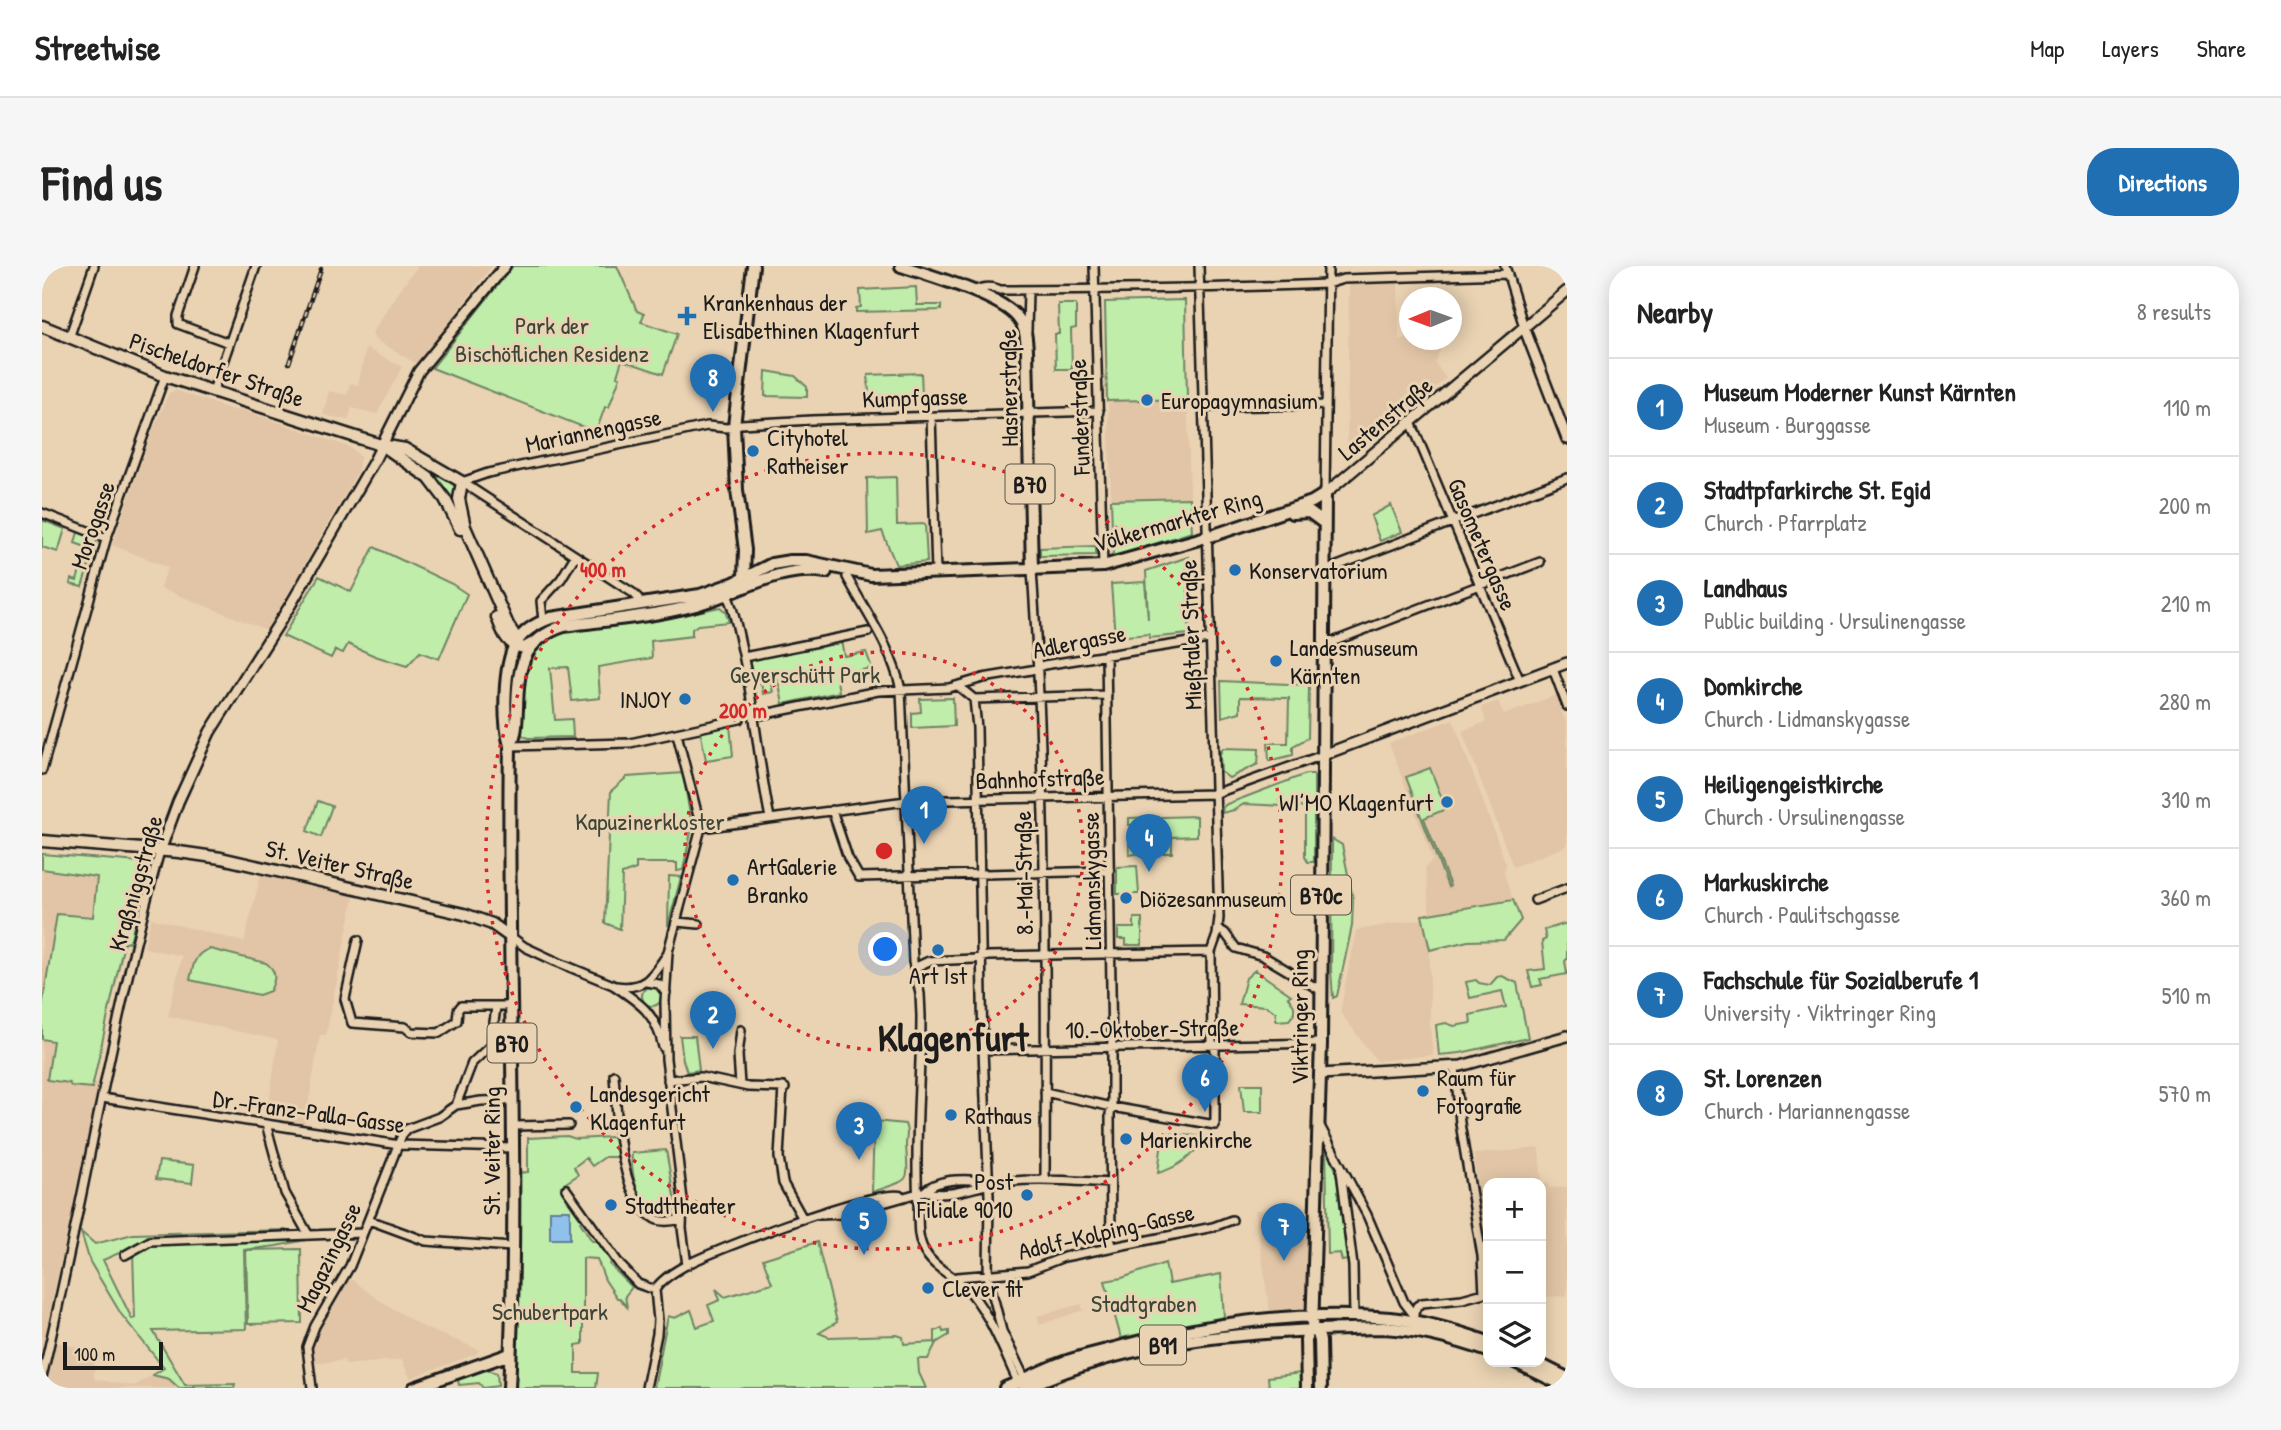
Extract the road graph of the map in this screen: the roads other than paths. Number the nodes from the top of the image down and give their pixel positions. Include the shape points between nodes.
1 (94, 266) edge
2 (195, 266) edge
3 (256, 266) edge
4 (505, 266) edge
5 (752, 266) edge
6 (901, 266) edge
7 (1094, 266) edge
8 (1199, 266) edge
9 (1328, 266) edge
10 (1507, 270) edge
11 (1327, 284) junction
12 (1199, 289) junction
13 (1028, 290) junction
14 (1095, 290) junction
15 (1567, 290) edge
16 (971, 292) junction
17 (42, 326) edge
18 (1524, 327) junction
19 (1026, 335) junction
20 (69, 338) junction
21 (229, 343) junction
22 (165, 376) junction
23 (213, 391) junction
24 (1326, 405) junction
25 (1203, 407) junction
26 (1099, 411) junction
27 (1028, 412) junction
28 (932, 416) junction
29 (1411, 422) junction
30 (734, 426) junction
31 (1567, 439) edge
32 (381, 445) junction
33 (1567, 478) edge
34 (462, 482) junction
35 (1325, 494) junction
36 (42, 513) edge
37 (1276, 514) junction
38 (1451, 520) junction
39 (1324, 523) junction
40 (1206, 537) junction
41 (106, 538) junction
42 (745, 550) junction
43 (575, 556) junction
44 (1540, 562) dead end
45 (1103, 566) junction
46 (761, 569) junction
47 (1032, 570) junction
48 (1324, 570) junction
49 (936, 572) junction
50 (845, 573) junction
51 (777, 575) junction
52 (744, 578) junction
53 (1480, 586) junction
54 (725, 591) junction
55 (640, 605) junction
56 (630, 617) junction
57 (543, 621) junction
58 (868, 632) dead end
59 (1209, 639) junction
60 (1323, 641) junction
61 (521, 646) junction
62 (1106, 654) junction
63 (744, 657) junction
64 (1567, 663) edge
65 (1038, 667) junction
66 (1553, 669) junction
67 (1520, 681) junction
68 (958, 686) junction
69 (901, 690) junction
70 (1107, 695) junction
71 (1040, 698) junction
72 (974, 699) junction
73 (1567, 706) edge
74 (755, 716) junction
75 (740, 719) dead end
76 (677, 734) junction
77 (510, 746) junction
78 (1323, 755) junction
79 (42, 770) edge
80 (765, 791) junction
81 (1214, 794) junction
82 (1109, 795) junction
83 (1042, 796) junction
84 (980, 799) junction
85 (906, 801) junction
86 (832, 810) junction
87 (770, 818) junction
88 (757, 820) junction
89 (701, 828) junction
90 (42, 841) edge
91 (160, 851) junction
92 (1043, 871) junction
93 (1110, 871) junction
94 (981, 872) junction
95 (909, 874) junction
96 (1567, 888) edge
97 (1535, 900) dead end
98 (677, 922) junction
99 (699, 924) dead end
100 (1218, 929) junction
101 (509, 936) junction
102 (358, 940) dead end
103 (668, 952) junction
104 (1210, 952) junction
105 (1111, 953) junction
106 (1044, 955) junction
107 (982, 956) junction
108 (914, 968) junction
109 (644, 984) junction
110 (613, 985) junction
111 (1320, 989) junction
112 (666, 998) junction
113 (638, 1004) junction
114 (512, 1006) junction
115 (496, 1007) junction
116 (649, 1012) junction
117 (741, 1030) dead end
118 (1567, 1037) edge
119 (1321, 1043) junction
120 (1213, 1046) junction
121 (1112, 1048) junction
122 (1045, 1049) junction
123 (983, 1050) junction
124 (666, 1059) junction
125 (1455, 1067) junction
126 (1320, 1074) junction
127 (614, 1076) dead end
128 (668, 1080) junction
129 (740, 1085) junction
130 (1045, 1092) junction
131 (102, 1098) junction
132 (513, 1100) junction
133 (456, 1105) junction
134 (1112, 1107) junction
135 (266, 1124) junction
136 (569, 1125) dead end
137 (513, 1126) junction
138 (1320, 1126) junction
139 (399, 1145) junction
140 (513, 1148) junction
141 (1341, 1166) junction
142 (1045, 1180) junction
143 (1110, 1182) junction
144 (988, 1184) junction
145 (566, 1189) dead end
146 (921, 1192) junction
147 (681, 1219) junction
148 (803, 1219) junction
149 (369, 1220) junction
150 (1232, 1220) dead end
151 (363, 1233) junction
152 (308, 1234) junction
153 (512, 1247) junction
154 (1111, 1247) junction
155 (125, 1255) dead end
156 (687, 1265) junction
157 (988, 1276) junction
158 (956, 1277) junction
159 (655, 1290) junction
160 (1354, 1317) junction
161 (994, 1321) junction
162 (1414, 1321) junction
163 (1312, 1324) junction
164 (1278, 1332) junction
165 (1483, 1341) edge
166 (1483, 1350) edge
167 (510, 1354) junction
168 (1306, 1356) junction
169 (1525, 1367) edge
170 (1545, 1367) edge
171 (42, 1377) edge
172 (1567, 1378) edge
173 (1024, 1385) edge
174 (1567, 1387) edge
175 (312, 1388) edge
176 (414, 1388) edge
177 (509, 1388) edge
178 (646, 1388) edge
179 (1005, 1388) edge
180 (1307, 1388) edge
181 (1321, 1388) edge

1 - 20 street
2 - 21 street via 178,324
3 - 21 street
4 - 32 street, Kraßniggstraße via 419,371
5 - 30 main road
6 - 16 main road
7 - 14 street, Funderstraße
8 - 12 street, Mießtaler Straße
9 - 11 street
10 - 11 street via 1343,278
10 - 18 street
11 - 12 street
11 - 24 street
12 - 14 street
12 - 25 street, Mießtaler Straße
13 - 14 street
13 - 16 street via 982,287
13 - 19 street, Hasnerstraße
14 - 26 street, Funderstraße
15 - 18 street, Lastenstraße
16 - 19 main road via 1009,309
17 - 20 main road, Pischeldorfer Straße
18 - 29 street, Lastenstraße
18 - 31 street
19 - 27 main road, Hasnerstraße / B70
20 - 22 main road, Pischeldorfer Straße
21 - 23 street
22 - 23 main road, Pischeldorfer Straße
22 - 41 street, Morogasse
23 - 32 main road, Pischeldorfer Straße
24 - 25 street
24 - 35 street
25 - 40 street, Mießtaler Straße
26 - 27 street, Kumpfgasse
26 - 45 street, Funderstraße
27 - 28 street, Kumpfgasse
27 - 47 main road, Hasnerstraße / B70
28 - 30 street, Kumpfgasse
28 - 49 street
29 - 35 street, Lastenstraße
29 - 38 street, Gasometergasse
30 - 34 street, Mariannengasse via 680,431
30 - 42 main road
32 - 34 main road, Pischeldorfer Straße via 405,449
32 - 61 main road, Pischeldorfer Straße via 419,470 445,499 505,637
32 - 91 street, Kraßniggstraße via 291,604 210,732
33 - 38 street
34 - 43 street, Pischeldorfer Straße
34 - 61 main road via 459,499 465,527
35 - 37 main road, Völkermarkter Ring
35 - 39 main road, Viktringer Ring / B70c
36 - 41 street
37 - 39 main road via 1309,512
37 - 40 main road, Völkermarkter Ring
38 - 48 street
38 - 53 street, Gasometergasse
39 - 48 main road, Viktringer Ring / B70c
40 - 45 main road, Völkermarkter Ring
40 - 59 street, Mießtaler Straße
41 - 79 street, Morogasse
42 - 46 main road
42 - 52 main road
43 - 55 street, Pischeldorfer Straße via 633,593
43 - 57 street via 541,601
44 - 53 street
45 - 47 main road, Völkermarkter Ring
46 - 50 main road via 796,561
46 - 51 main road
46 - 52 main road
47 - 49 main road, Völkermarkter Ring
47 - 65 street, 8.-Mai-Straße
48 - 60 main road, Viktringer Ring / B70c
49 - 50 main road, Völkermarkter Ring via 873,581
50 - 51 main road via 810,570
50 - 69 street via 887,646
51 - 54 main road
52 - 54 main road
53 - 60 street via 1335,641
53 - 67 street, Gasometergasse
54 - 55 main road
54 - 56 main road via 691,607
54 - 63 street
55 - 56 main road
55 - 57 main road
56 - 61 main road via 564,626
57 - 61 main road via 528,630
58 - 63 street
59 - 62 street, Adlergasse
59 - 81 street, Mießtaler Straße
60 - 78 main road, Viktringer Ring / B70c
61 - 77 main road, St. Veiter Ring / B70 via 515,737
61 - 77 main road, St. Veiter Ring / B70 via 507,681
62 - 65 street, Adlergasse
62 - 70 street, Lidmanskygasse
63 - 74 street
64 - 66 street
65 - 68 street, Adlergasse
65 - 71 street, 8.-Mai-Straße
66 - 67 street
66 - 73 street
67 - 78 street
68 - 69 street, Adlergasse
68 - 72 street
69 - 74 street, Adlergasse
69 - 85 street
70 - 71 street
70 - 82 street, Lidmanskygasse
71 - 72 street
71 - 83 street, 8.-Mai-Straße
72 - 84 street
74 - 80 street
75 - 76 street
76 - 77 street via 630,743
76 - 89 street
77 - 101 main road, St. Veiter Ring / B70
78 - 81 street, Bahnhofstraße
78 - 111 main road, Viktringer Ring / B70c
80 - 87 street
80 - 88 street
81 - 82 street, Bahnhofstraße
81 - 100 street, Mießtaler Straße
82 - 83 street, Bahnhofstraße
82 - 93 street, Lidmanskygasse
83 - 84 street, Bahnhofstraße
83 - 92 street, 8.-Mai-Straße
84 - 85 street, Bahnhofstraße
84 - 94 street
85 - 86 street, Bahnhofstraße
85 - 95 street
86 - 87 street, Bahnhofstraße
86 - 95 street via 856,874
87 - 88 street, Bahnhofstraße
88 - 89 street, Bahnhofstraße
89 - 98 street
90 - 91 main road, St. Veiter Straße
91 - 101 main road, St. Veiter Straße via 232,861 464,914
91 - 131 street, Kraßniggstraße
92 - 93 street
92 - 94 street
92 - 106 street, 8.-Mai-Straße
93 - 105 street, Lidmanskygasse
94 - 95 street
94 - 107 street
95 - 108 street
96 - 97 street
98 - 99 street
98 - 103 street
100 - 104 street
100 - 111 street via 1236,948 1263,956
101 - 110 street, St. Veiter Straße
101 - 114 main road, St. Veiter Ring / B70
102 - 115 street via 345,999 352,1023 439,1033 457,1021 461,1006
103 - 109 street
103 - 112 street
104 - 105 street
104 - 120 street
105 - 106 street
105 - 121 street, Lidmanskygasse
106 - 107 street
106 - 122 street, 8.-Mai-Straße
107 - 108 street via 929,961
107 - 123 street
108 - 146 street via 921,1016
109 - 110 street
109 - 112 street via 659,984
109 - 113 street via 636,994
110 - 113 street
111 - 119 main road, Viktringer Ring / B70c
112 - 116 street via 659,1009
112 - 124 street
113 - 116 street
114 - 115 street
114 - 132 main road, St. Veiter Ring / B70
115 - 133 street via 491,1045 472,1063
116 - 124 street via 661,1034
117 - 129 street
118 - 125 street
119 - 120 street, 10.-Oktober-Straße
119 - 126 main road, Viktringer Ring / B70c
120 - 121 street, 10.-Oktober-Straße
120 - 134 street via 1215,1125
121 - 122 street, 10.-Oktober-Straße
121 - 134 street, Lidmanskygasse
122 - 123 street, 10.-Oktober-Straße
122 - 130 street, 8.-Mai-Straße
123 - 144 street
124 - 128 street
125 - 126 street
125 - 162 street via 1485,1293 1422,1303
126 - 138 main road, Viktringer Ring / B70c
127 - 147 street via 628,1183 655,1219
128 - 129 street via 701,1077
128 - 147 street via 683,1200
129 - 148 street via 784,1087 779,1157 783,1183
130 - 134 street
130 - 142 street, 8.-Mai-Straße
131 - 135 street, Dr.-Franz-Palla-Gasse
131 - 171 street, Kraßniggstraße
132 - 133 street
132 - 137 main road, St. Veiter Ring / B70
133 - 139 street via 407,1129
134 - 143 street, Lidmanskygasse
135 - 139 street, Dr.-Franz-Palla-Gasse
135 - 152 street via 285,1194
136 - 137 street
137 - 140 main road, St. Veiter Ring / B70
138 - 141 street
138 - 163 main road, Viktringer Ring / B70c
139 - 140 street, Dr.-Franz-Palla-Gasse
139 - 149 street, Magazingasse
140 - 153 main road, St. Veiter Ring / B70
141 - 160 street
141 - 162 street
142 - 143 street
142 - 144 street
143 - 154 street, Lidmanskygasse
144 - 146 street
144 - 157 street
145 - 159 street via 620,1265 638,1284
146 - 148 street via 845,1214
146 - 158 street via 919,1231 924,1250 934,1264
147 - 156 street
148 - 156 street
149 - 151 street, Magazingasse
149 - 153 street via 426,1241
150 - 154 street, Adolf-Kolping-Gasse
151 - 152 street
151 - 175 street, Magazingasse via 307,1347
152 - 155 street via 150,1241
153 - 167 main road, St. Veiter Ring / B70
154 - 157 street, Adolf-Kolping-Gasse via 1042,1267
156 - 159 street
157 - 158 street, Adolf-Kolping-Gasse
157 - 161 street
158 - 161 street
159 - 178 street via 657,1334
160 - 162 main road, B91
160 - 163 main road, B91
161 - 173 street
162 - 163 main road, B91 via 1384,1328
162 - 165 main road, B91
162 - 166 main road, B91
163 - 164 main road, B91
163 - 168 main road
163 - 173 main road, B91 via 1231,1323 1176,1333 1066,1361
163 - 181 main road via 1320,1340
164 - 168 main road via 1295,1339
164 - 173 main road, B91 via 1206,1337 1141,1350
167 - 176 main road
167 - 177 main road, St. Veiter Ring
168 - 180 main road
169 - 174 main road
170 - 172 main road
173 - 179 main road

